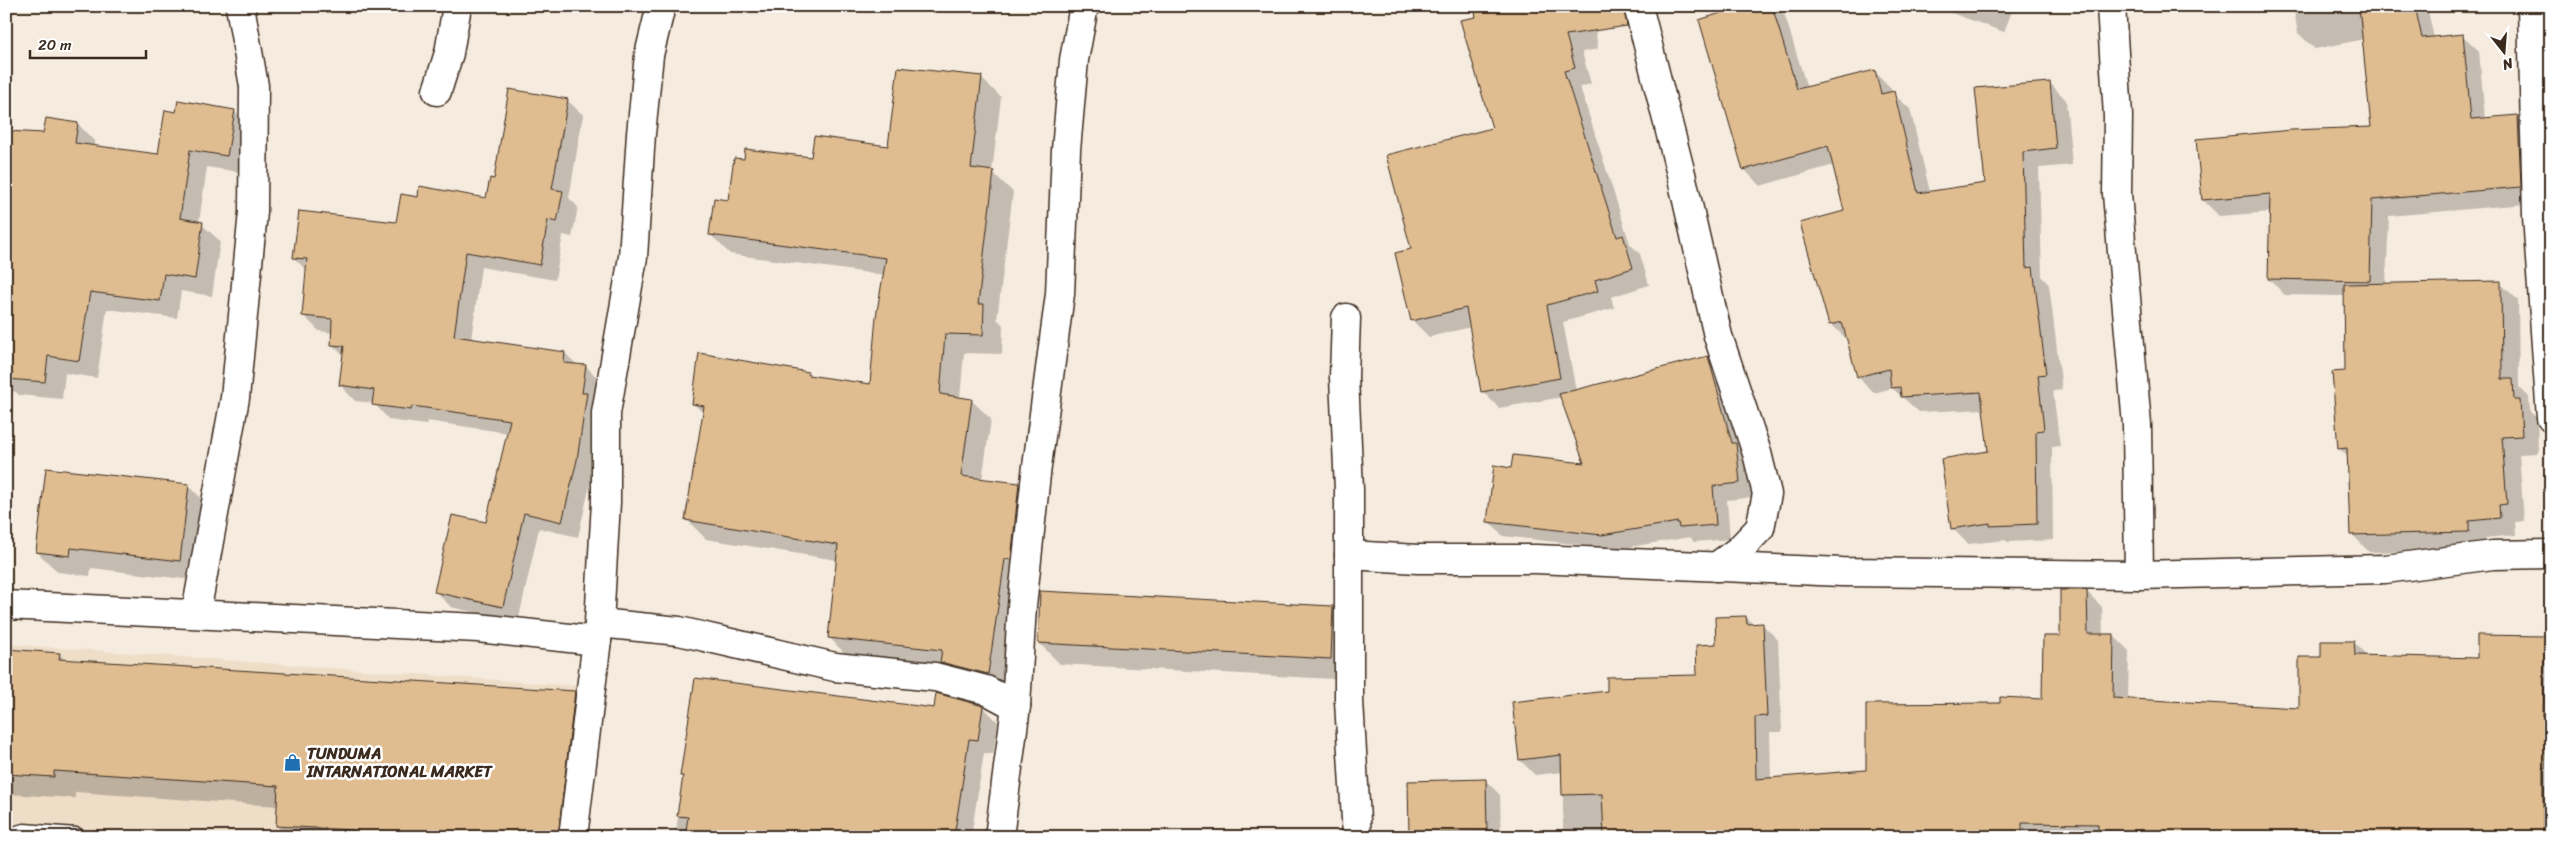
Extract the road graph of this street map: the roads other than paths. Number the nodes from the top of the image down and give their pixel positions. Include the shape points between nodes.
1 (240, 6) edge
2 (457, 6) edge
3 (661, 6) edge
4 (1084, 6) edge
5 (1638, 6) edge
6 (2111, 6) edge
7 (2532, 6) edge
8 (437, 91) dead end
9 (1346, 318) dead end
10 (2550, 383) edge
11 (2551, 418) edge
12 (2551, 554) edge
13 (1349, 555) junction
14 (1716, 568) junction
15 (2139, 575) junction
16 (6, 605) edge
17 (196, 613) junction
18 (598, 632) junction
19 (1016, 706) junction
20 (10, 837) edge
21 (76, 837) edge
22 (572, 837) edge
23 (999, 837) edge
24 (1357, 837) edge

1 - 17 street via 254,86 254,212 235,398
2 - 8 street via 449,53
3 - 18 street via 648,65 633,257 606,414 606,502
4 - 19 street via 1073,70 1060,294 1036,474 1022,606
5 - 14 street via 1718,336 1757,453 1767,494 1760,528
6 - 15 street via 2118,116 2117,194 2137,425
7 - 10 street via 2537,216
9 - 13 street via 1344,377
10 - 11 street
12 - 15 street via 2493,555 2385,569
13 - 14 street via 1418,559 1536,559
13 - 24 street via 1349,701
14 - 15 street
16 - 17 street
17 - 18 street
18 - 19 street via 679,631 835,667 935,677 986,690
18 - 22 street
19 - 23 street
20 - 21 lane via 24,833

